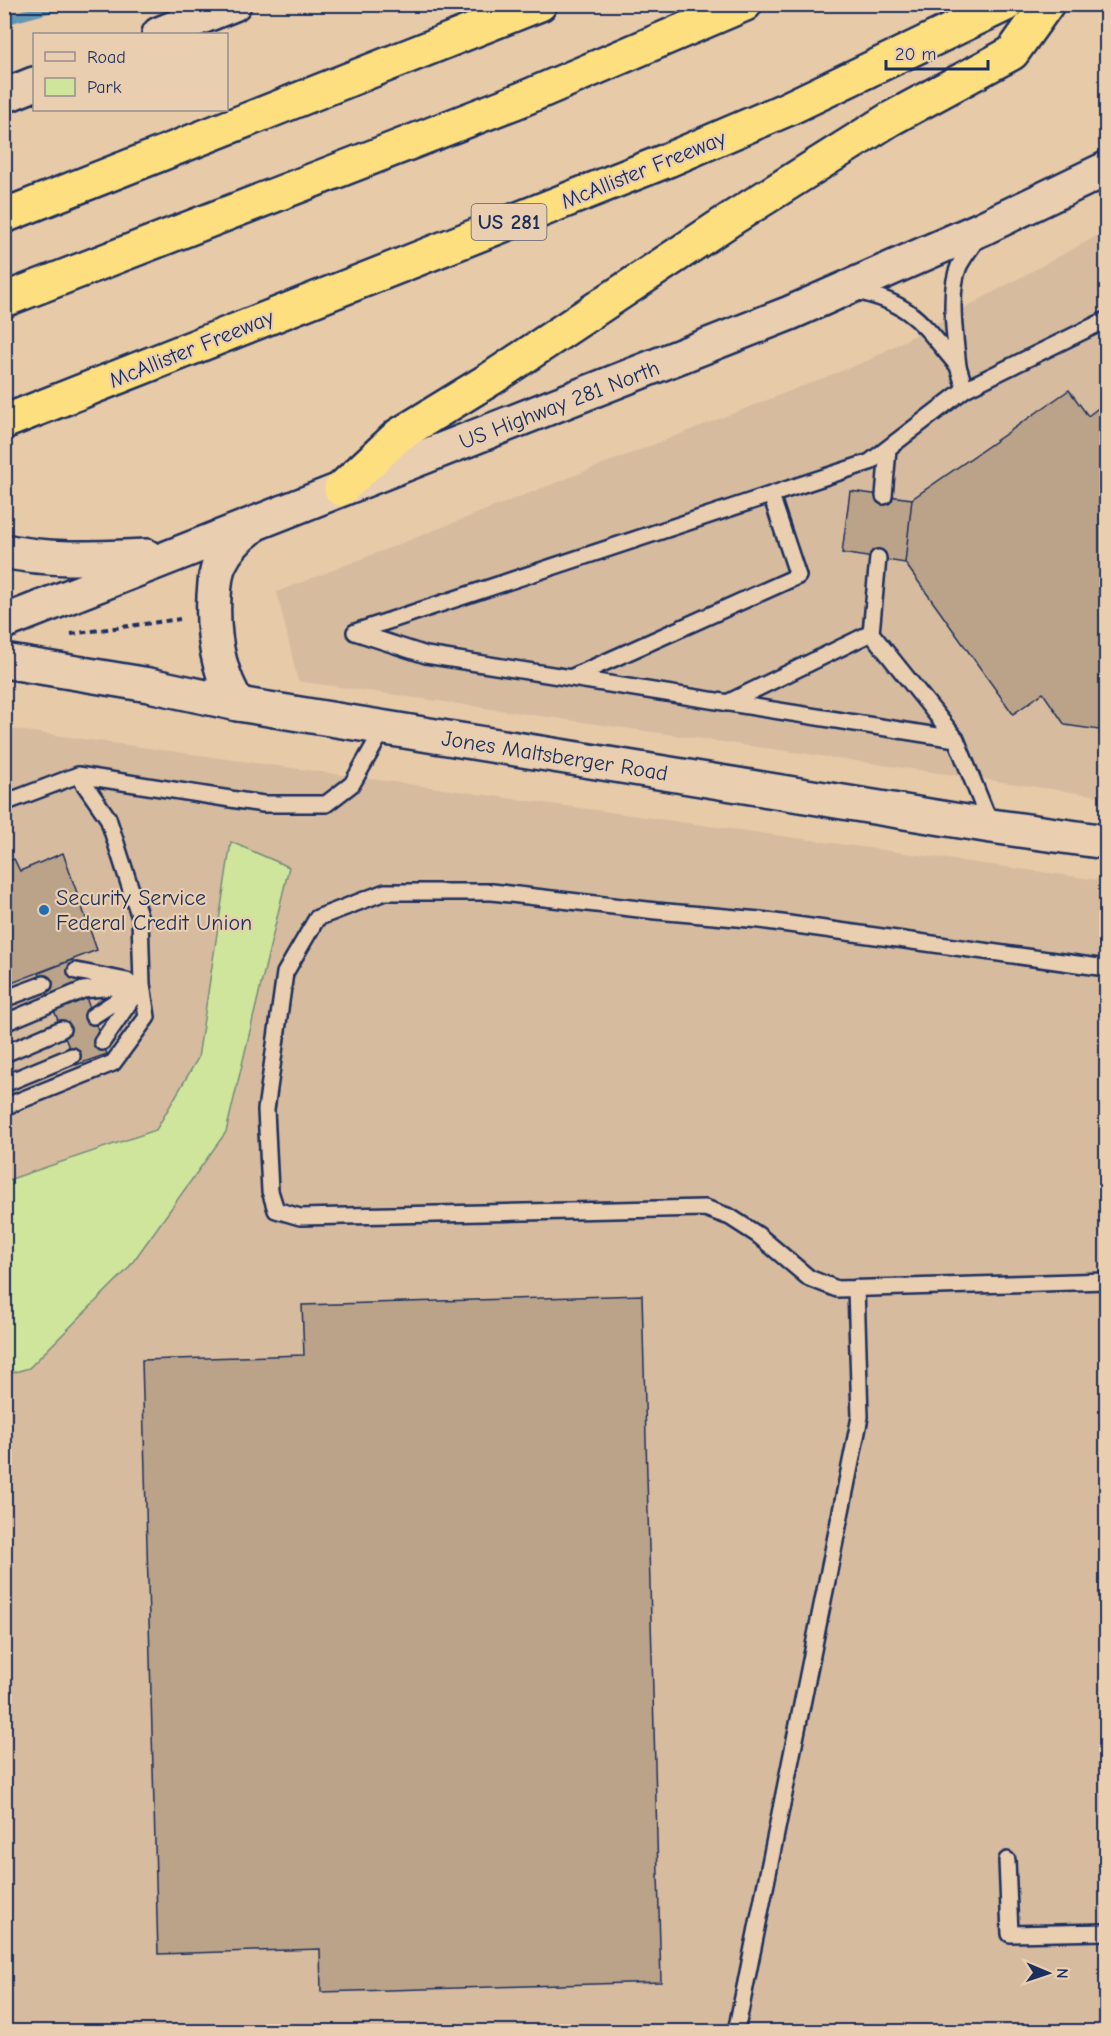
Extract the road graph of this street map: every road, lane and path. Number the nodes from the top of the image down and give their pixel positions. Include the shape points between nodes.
1 (234, 4) edge
2 (540, 4) edge
3 (745, 4) edge
4 (1006, 4) edge
5 (1047, 4) edge
6 (162, 33) edge
7 (33, 84) edge
8 (4, 96) edge
9 (1107, 169) edge
10 (4, 216) edge
11 (983, 228) junction
12 (846, 289) junction
13 (4, 300) edge
14 (1107, 320) edge
15 (958, 366) junction
16 (965, 389) junction
17 (4, 422) edge
18 (888, 448) junction
19 (340, 489) junction
20 (771, 495) junction
21 (884, 496) dead end
22 (257, 521) junction
23 (4, 551) edge
24 (173, 554) junction
25 (878, 558) dead end
26 (181, 619) dead end
27 (4, 622) edge
28 (871, 633) junction
29 (64, 635) dead end
30 (4, 661) edge
31 (570, 678) junction
32 (727, 703) junction
33 (238, 704) junction
34 (384, 728) junction
35 (956, 739) junction
36 (78, 775) junction
37 (4, 803) edge
38 (990, 826) junction
39 (1107, 842) edge
40 (1107, 968) edge
41 (76, 971) dead end
42 (44, 984) dead end
43 (142, 984) junction
44 (4, 999) edge
45 (93, 1016) dead end
46 (4, 1023) edge
47 (62, 1029) dead end
48 (102, 1042) dead end
49 (4, 1054) edge
50 (72, 1056) dead end
51 (4, 1084) edge
52 (4, 1107) edge
53 (1107, 1281) edge
54 (856, 1288) junction
55 (1007, 1860) dead end
56 (1107, 1932) edge
57 (736, 2031) edge

1 - 6 main road
2 - 10 highway
3 - 13 highway via 520,100
4 - 17 highway, McAllister Freeway / US 281 via 787,109 668,160
5 - 19 highway via 1012,53 890,119 731,219 399,435
7 - 8 main road
9 - 11 main road, US Highway 281 North
11 - 12 main road, US Highway 281 North
11 - 15 lane via 959,266 954,294
12 - 15 lane via 880,296 918,318
12 - 19 main road, US Highway 281 North
14 - 16 lane
15 - 16 lane
16 - 18 lane
18 - 20 lane via 870,462
18 - 21 lane
19 - 22 main road, US Highway 281 North
20 - 31 lane via 798,576
20 - 31 lane via 355,632 426,655
22 - 24 main road, US Highway 281 North
22 - 33 main road via 232,543 217,572 215,587 216,644 225,679
23 - 24 main road via 83,559
24 - 27 main road, US Highway 281 North
25 - 28 lane
26 - 29 path
28 - 32 lane
28 - 35 lane
30 - 33 main road, Jones Maltsberger Road
31 - 32 lane
32 - 35 lane
33 - 34 main road, Jones Maltsberger Road
34 - 36 lane via 352,784 326,804 263,804
34 - 38 main road, Jones Maltsberger Road
35 - 38 lane
36 - 37 lane
36 - 43 lane via 108,818 140,918
38 - 39 main road, Jones Maltsberger Road
40 - 54 lane via 760,920 492,892 385,892 317,918 285,973 267,1110 270,1191 276,1210 300,1217 705,1208 730,1217 758,1235 809,1278 837,1289
41 - 43 lane
42 - 44 lane
43 - 45 lane
43 - 46 lane via 83,990
43 - 48 lane
43 - 52 lane via 147,1017 113,1063
47 - 49 lane
50 - 51 lane
53 - 54 lane
54 - 57 lane via 860,1416
55 - 56 lane via 1010,1934

